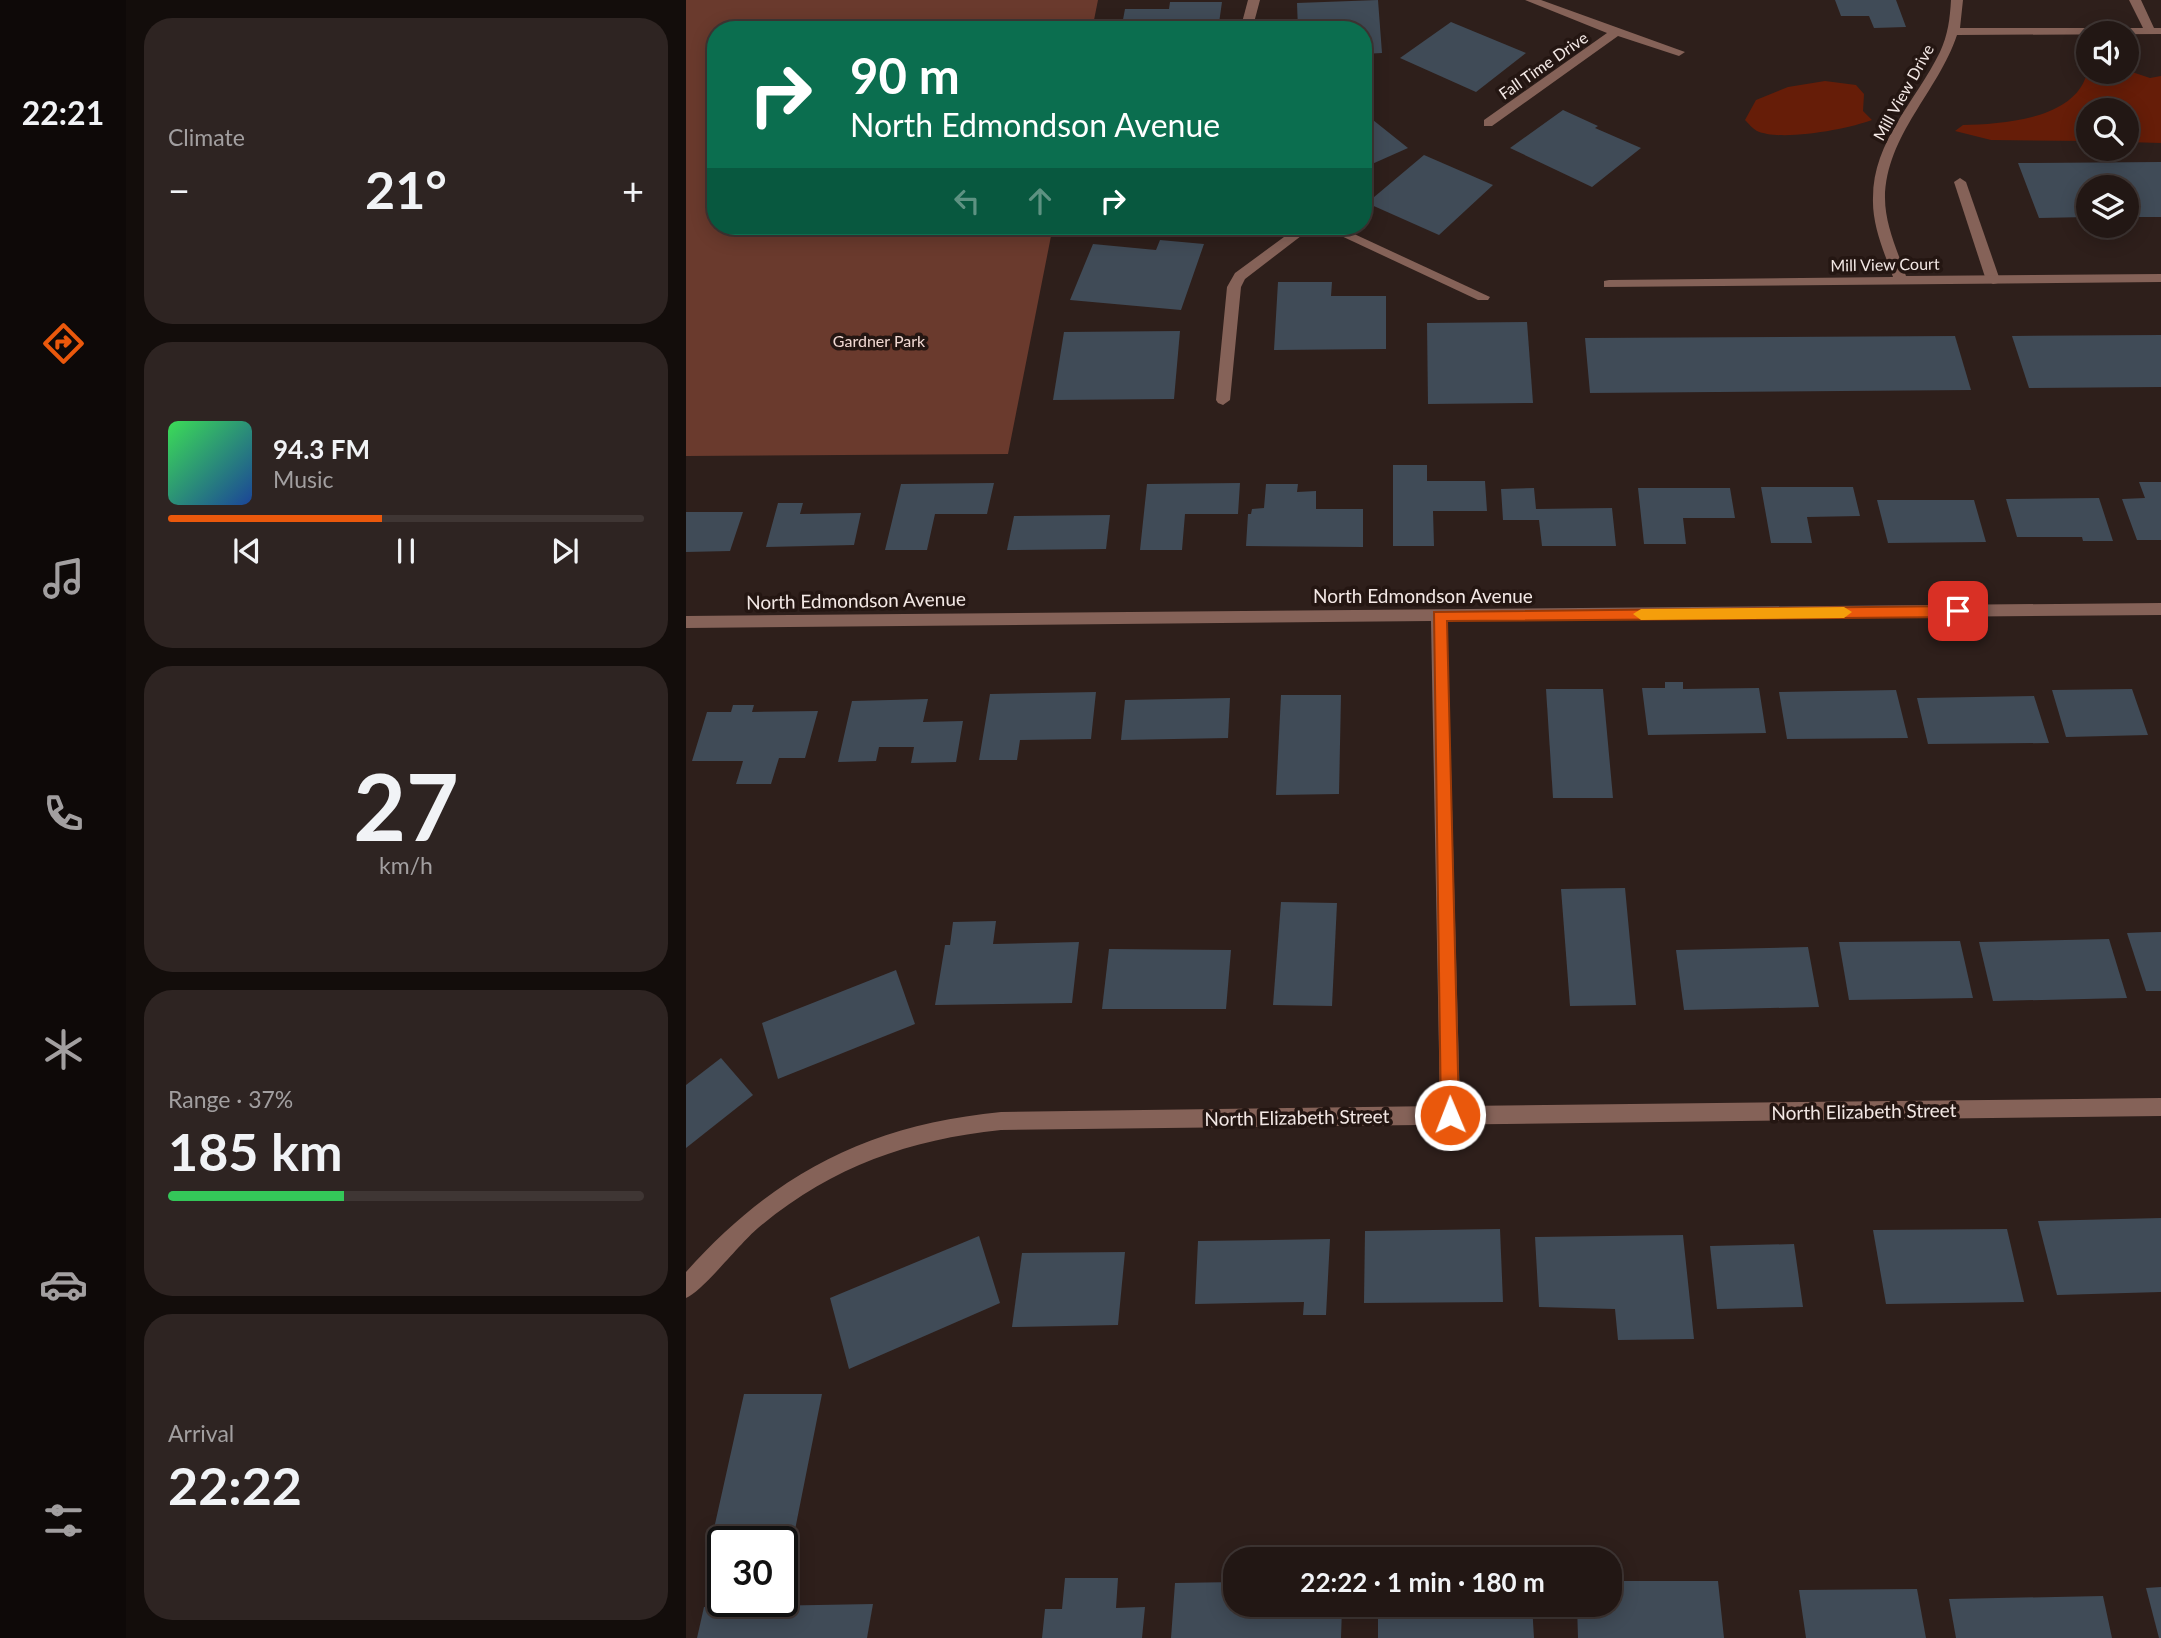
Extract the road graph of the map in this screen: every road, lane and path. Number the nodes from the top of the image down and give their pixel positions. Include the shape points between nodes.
1 (1254, 0) edge
2 (1531, 0) edge
3 (1957, 0) edge
4 (2135, 0) edge
5 (1248, 21) edge
6 (2155, 31) edge
7 (1616, 32) junction
8 (1953, 32) junction
9 (1679, 52) dead end
10 (1488, 123) dead end
11 (1960, 182) dead end
12 (1295, 235) edge
13 (1347, 235) edge
14 (2161, 278) edge
15 (1993, 280) junction
16 (1901, 281) junction
17 (1609, 284) dead end
18 (1483, 297) dead end
19 (1223, 400) dead end
20 (2161, 609) edge
21 (1439, 616) junction
22 (686, 622) edge
23 (2161, 1107) edge
24 (1450, 1115) junction
25 (686, 1288) edge

1 - 5 street
2 - 7 street
3 - 8 street, Mill View Drive
4 - 6 street
6 - 8 street
7 - 9 street
7 - 10 street, Fall Time Drive
8 - 16 street, Mill View Drive via 1882,166 1879,200
11 - 15 street
12 - 19 street via 1240,276 1234,287
13 - 18 street
14 - 15 street, Mill View Court
15 - 16 street, Mill View Court
16 - 17 street, Mill View Court
20 - 21 street, North Edmondson Avenue
21 - 22 street, North Edmondson Avenue
21 - 24 street
23 - 24 street, North Elizabeth Street
24 - 25 street, North Elizabeth Street via 954,1124 898,1138 838,1161 751,1218

